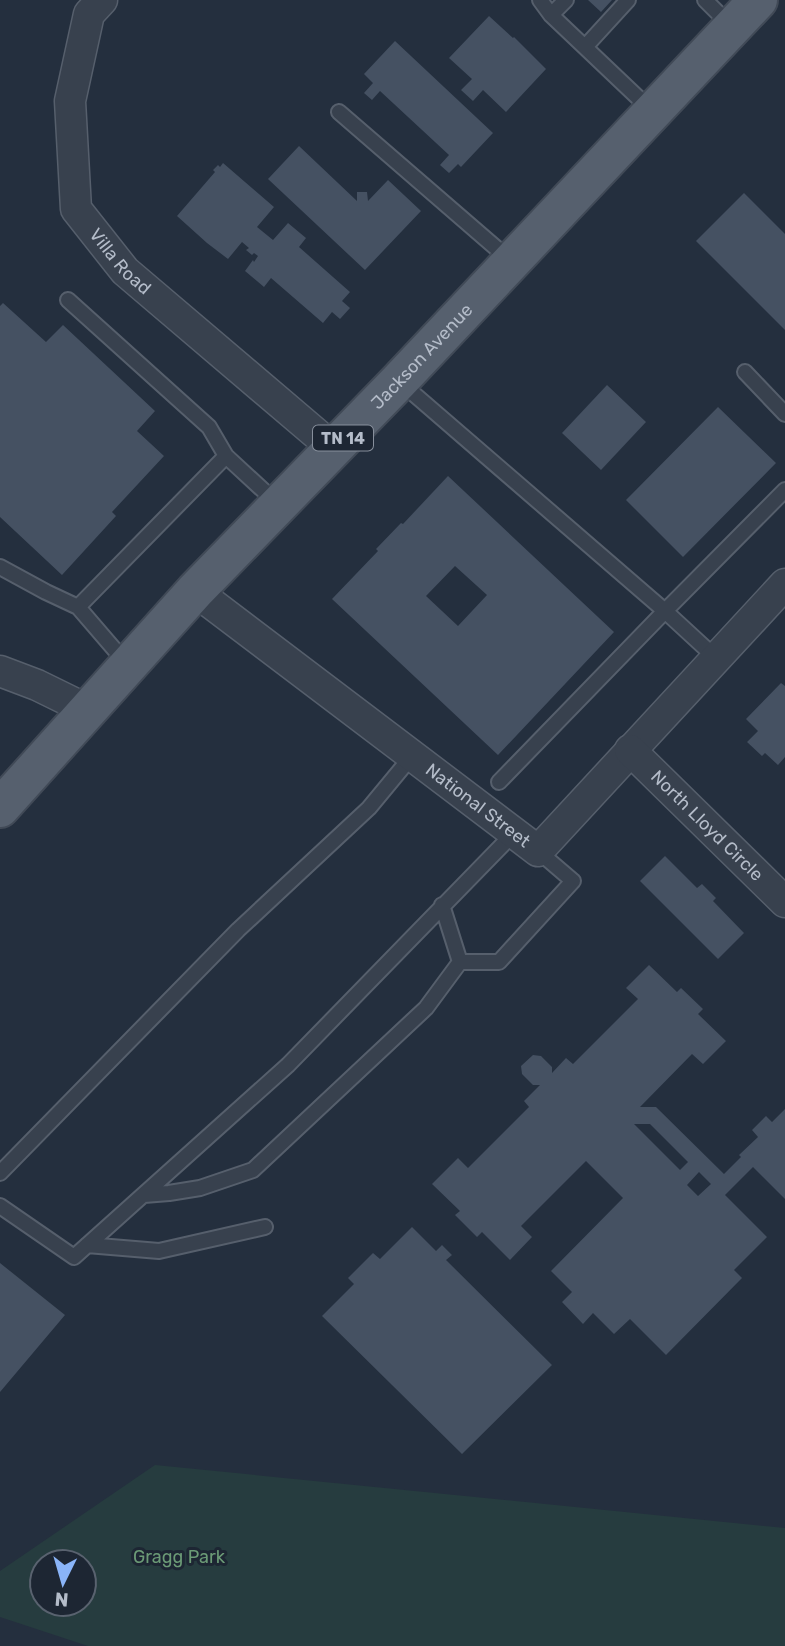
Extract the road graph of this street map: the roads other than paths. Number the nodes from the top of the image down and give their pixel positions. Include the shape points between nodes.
1 (102, 0) edge
2 (540, 0) edge
3 (566, 0) edge
4 (628, 0) edge
5 (705, 0) edge
6 (758, 0) edge
7 (551, 15) junction
8 (732, 27) junction
9 (585, 47) junction
10 (652, 111) junction
11 (339, 112) dead end
12 (511, 261) junction
13 (68, 300) dead end
14 (745, 372) dead end
15 (399, 381) junction
16 (785, 414) edge
17 (333, 448) junction
18 (226, 456) junction
19 (785, 490) edge
20 (279, 505) junction
21 (0, 567) edge
22 (785, 584) edge
23 (195, 592) junction
24 (78, 607) junction
25 (665, 611) junction
26 (716, 658) junction
27 (128, 665) junction
28 (0, 671) edge
29 (88, 710) junction
30 (630, 750) junction
31 (412, 756) junction
32 (499, 782) dead end
33 (3, 801) edge
34 (514, 833) junction
35 (537, 851) junction
36 (785, 902) edge
37 (442, 905) junction
38 (460, 962) junction
39 (0, 1173) edge
40 (144, 1195) junction
41 (0, 1206) edge
42 (265, 1227) dead end
43 (87, 1245) junction

1 - 17 street, Villa Road via 89,14 70,101 76,209 125,271
2 - 7 lane
3 - 7 lane
4 - 9 lane
5 - 8 lane
6 - 8 main road, Jackson Avenue / TN 14
7 - 9 lane
8 - 10 main road, Jackson Avenue / TN 14
9 - 10 lane
10 - 12 main road, Jackson Avenue / TN 14
11 - 12 lane
12 - 15 main road, Jackson Avenue / TN 14
13 - 18 lane via 209,427
14 - 16 lane
15 - 17 main road, Jackson Avenue / TN 14
15 - 25 lane
17 - 20 main road, Jackson Avenue / TN 14
18 - 20 lane
18 - 24 lane
19 - 25 lane
20 - 23 main road, Jackson Avenue / TN 14
21 - 24 lane
22 - 26 street, National Street
23 - 27 main road, Jackson Avenue / TN 14
23 - 31 street, National Street
24 - 27 lane
25 - 26 lane
25 - 32 lane
26 - 30 street, National Street
27 - 29 main road, Jackson Avenue / TN 14
28 - 29 street
29 - 33 main road, Jackson Avenue / TN 14
30 - 35 street, National Street
30 - 36 street, North Lloyd Circle
31 - 34 street, National Street
31 - 39 lane via 369,808 237,930
34 - 35 street, National Street
34 - 37 lane
35 - 38 lane via 573,881 499,962
37 - 38 lane
37 - 40 lane via 288,1066
38 - 40 lane via 426,1008 253,1170 201,1188
40 - 43 lane
41 - 43 lane via 74,1257
42 - 43 lane via 159,1251

